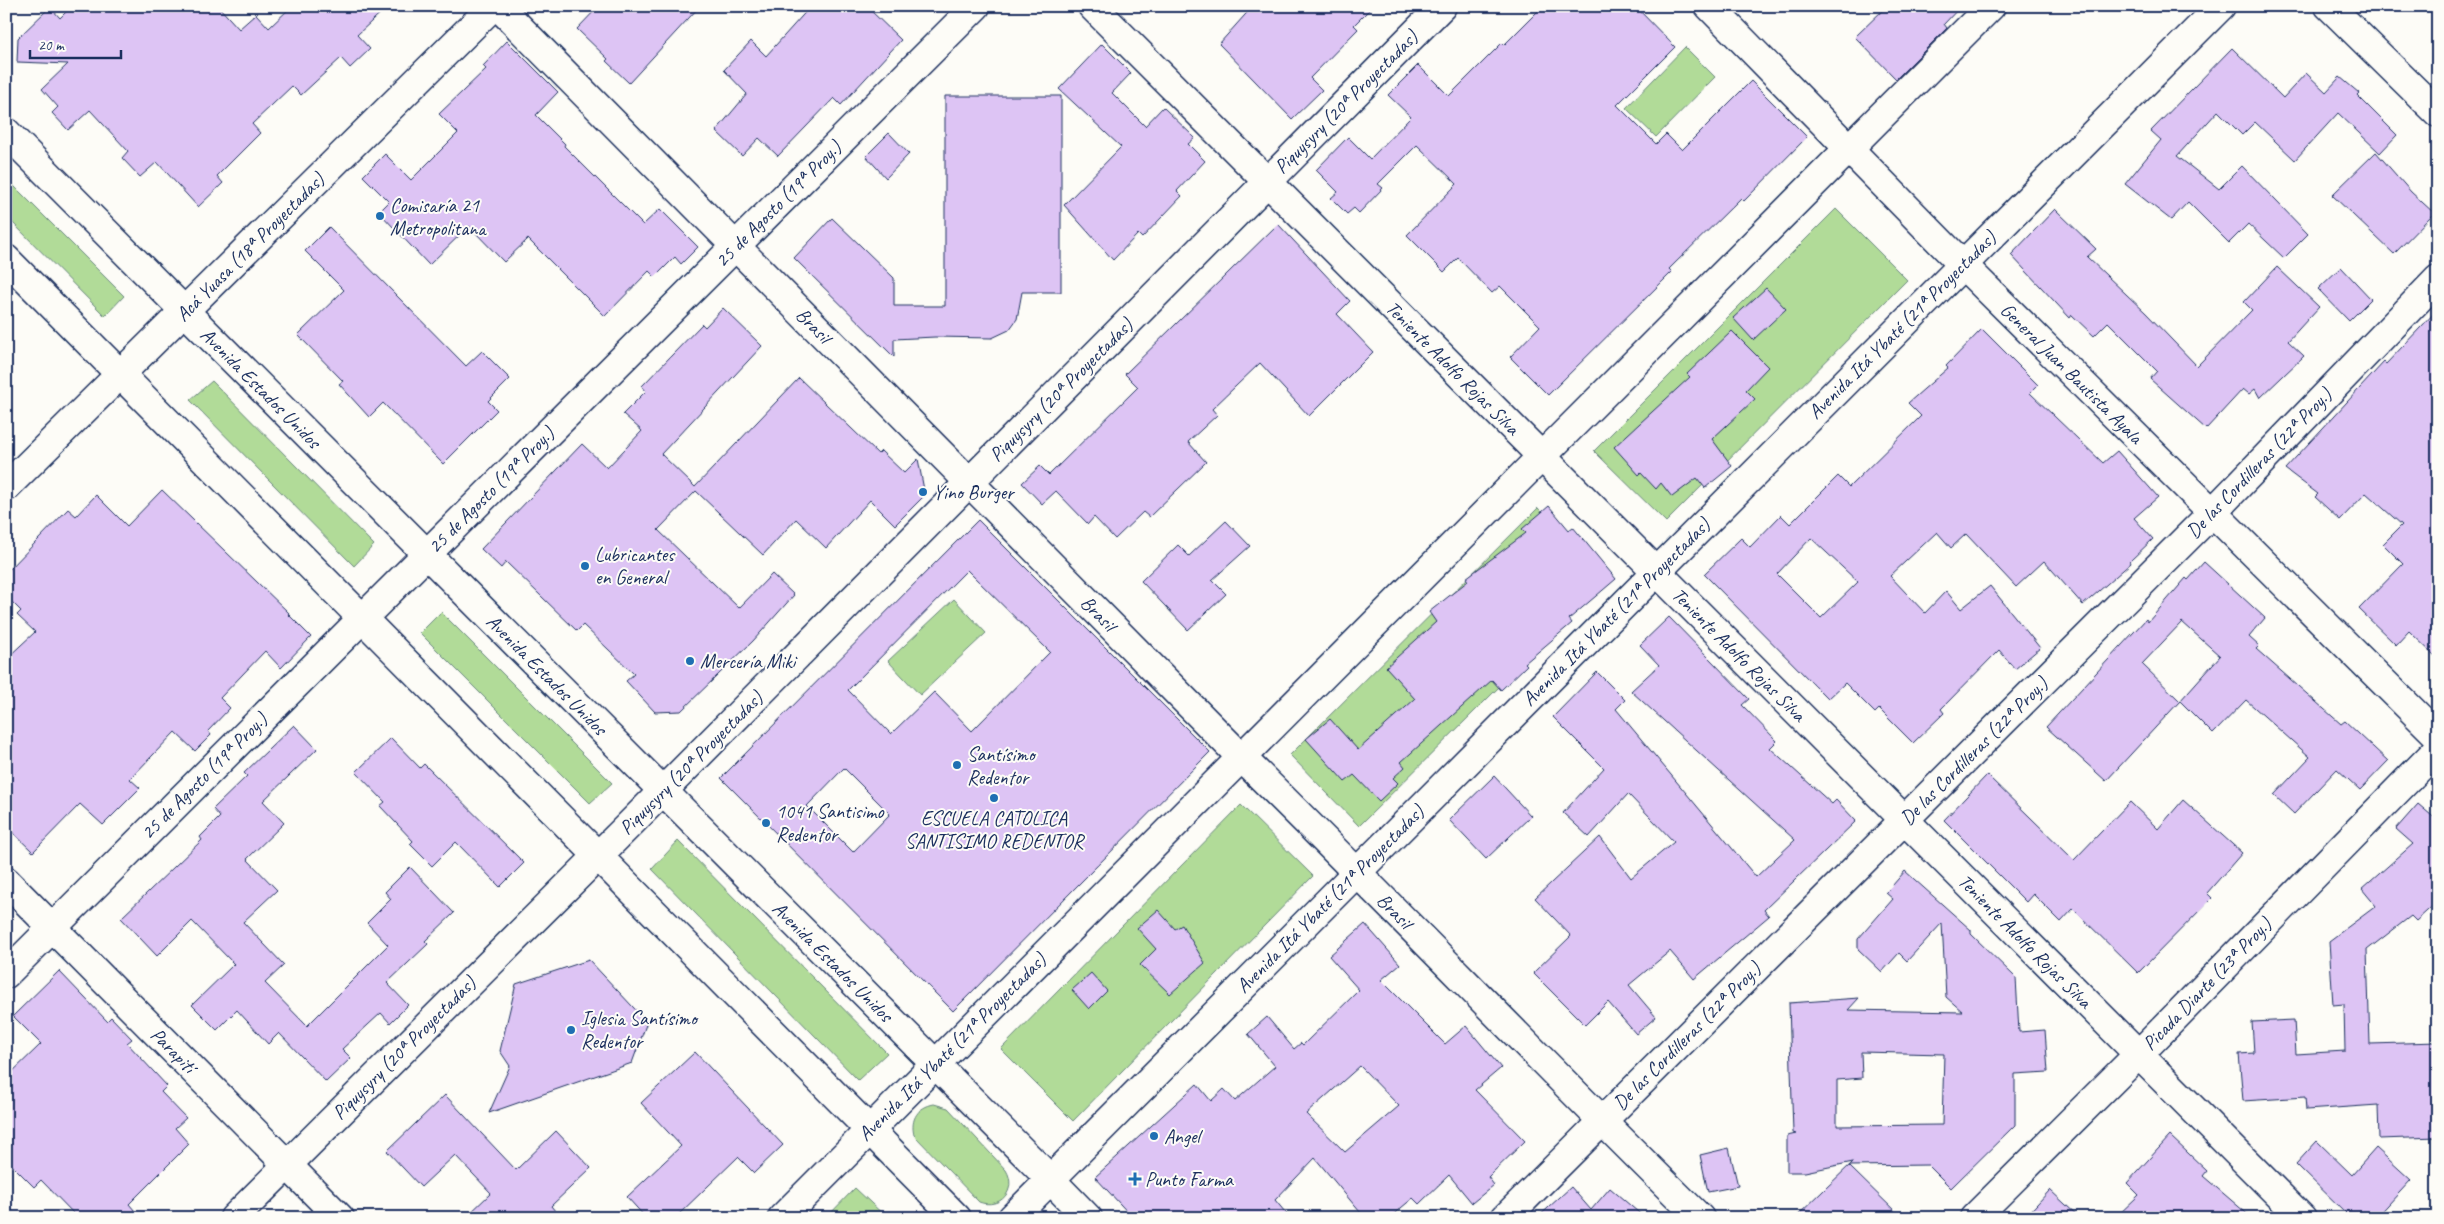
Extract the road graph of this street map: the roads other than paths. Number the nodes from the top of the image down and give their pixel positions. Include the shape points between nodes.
1 (493, 6) edge
2 (498, 6) edge
3 (976, 6) edge
4 (1092, 6) edge
5 (1442, 6) edge
6 (1709, 6) edge
7 (1991, 6) edge
8 (2221, 6) edge
9 (2329, 6) edge
10 (2438, 113) edge
11 (6, 132) edge
12 (1849, 148) junction
13 (1267, 182) junction
14 (735, 246) junction
15 (6, 259) edge
16 (1962, 265) junction
17 (2438, 279) edge
18 (185, 311) junction
19 (121, 375) junction
20 (1540, 458) junction
21 (969, 482) junction
22 (6, 488) edge
23 (2212, 513) junction
24 (427, 554) junction
25 (1656, 573) junction
26 (363, 618) junction
27 (2438, 736) edge
28 (2438, 749) edge
29 (1242, 758) junction
30 (663, 791) junction
31 (1904, 820) junction
32 (598, 856) junction
33 (1358, 871) junction
34 (6, 881) edge
35 (52, 928) junction
36 (6, 974) edge
37 (2138, 1054) junction
38 (935, 1065) junction
39 (1602, 1121) junction
40 (870, 1130) junction
41 (287, 1165) junction
42 (1050, 1179) junction
43 (234, 1218) edge
44 (340, 1218) edge
45 (782, 1218) edge
46 (957, 1218) edge
47 (1012, 1218) edge
48 (1088, 1218) edge
49 (1505, 1218) edge
50 (1700, 1218) edge
51 (1974, 1218) edge
52 (2302, 1218) edge

1 - 18 street, Acá Yuasa (18ª Proyectadas)
2 - 14 street, Brasil
3 - 14 street, 25 de Agosto (19ª Proy.)
4 - 13 street, Teniente Adolfo Rojas Silva
5 - 13 street, Piquysyry (20ª Proyectadas)
6 - 12 street, General Juan Bautista Ayala
7 - 12 street, Avenida Itá Ybaté (21ª Proyectadas)
8 - 16 street, Avenida Itá Ybaté (21ª Proyectadas)
9 - 10 street
11 - 18 street, Avenida Estados Unidos
12 - 16 street, General Juan Bautista Ayala
12 - 20 street, Avenida Itá Ybaté (21ª Proyectadas)
13 - 20 street, Teniente Adolfo Rojas Silva
13 - 21 street, Piquysyry (20ª Proyectadas)
14 - 21 street, Brasil
14 - 24 street, 25 de Agosto (19ª Proy.)
15 - 19 street
16 - 23 street, General Juan Bautista Ayala
16 - 25 street, Avenida Itá Ybaté (21ª Proyectadas)
17 - 23 street, De las Cordilleras (22ª Proy.)
18 - 19 street, Acá Yuasa (18ª Proyectadas)
18 - 24 street, Avenida Estados Unidos
19 - 22 street, Acá Yuasa (18ª Proyectadas)
19 - 26 street
20 - 25 street, Teniente Adolfo Rojas Silva
20 - 29 street, Avenida Itá Ybaté (21ª Proyectadas)
21 - 29 street, Brasil
21 - 30 street, Piquysyry (20ª Proyectadas)
23 - 27 street, General Juan Bautista Ayala
23 - 31 street, De las Cordilleras (22ª Proy.)
24 - 26 street, 25 de Agosto (19ª Proy.)
24 - 30 street, Avenida Estados Unidos
25 - 31 street, Teniente Adolfo Rojas Silva
25 - 33 street, Avenida Itá Ybaté (21ª Proyectadas)
26 - 32 street
26 - 35 street, 25 de Agosto (19ª Proy.)
28 - 37 street, Picada Diarte (23ª Proy.)
29 - 33 street, Brasil
29 - 38 street, Avenida Itá Ybaté (21ª Proyectadas)
30 - 32 street, Piquysyry (20ª Proyectadas)
30 - 38 street, Avenida Estados Unidos
31 - 37 street, Teniente Adolfo Rojas Silva
31 - 39 street, De las Cordilleras (22ª Proy.)
32 - 40 street
32 - 41 street, Piquysyry (20ª Proyectadas)
33 - 39 street, Brasil
33 - 42 street, Avenida Itá Ybaté (21ª Proyectadas)
34 - 35 street, Parapití
35 - 36 street, 25 de Agosto (19ª Proy.)
35 - 41 street, Parapití
37 - 51 street, Picada Diarte (23ª Proy.)
37 - 52 street, Teniente Adolfo Rojas Silva
38 - 40 street, Avenida Itá Ybaté (21ª Proyectadas)
38 - 42 street, Avenida Estados Unidos
39 - 49 street, De las Cordilleras (22ª Proy.)
39 - 50 street, Brasil
40 - 45 street, Avenida Itá Ybaté (21ª Proyectadas)
40 - 46 street
41 - 43 street, Piquysyry (20ª Proyectadas)
41 - 44 street, Parapití
42 - 47 street, Avenida Itá Ybaté (21ª Proyectadas)
42 - 48 street, Avenida Estados Unidos

